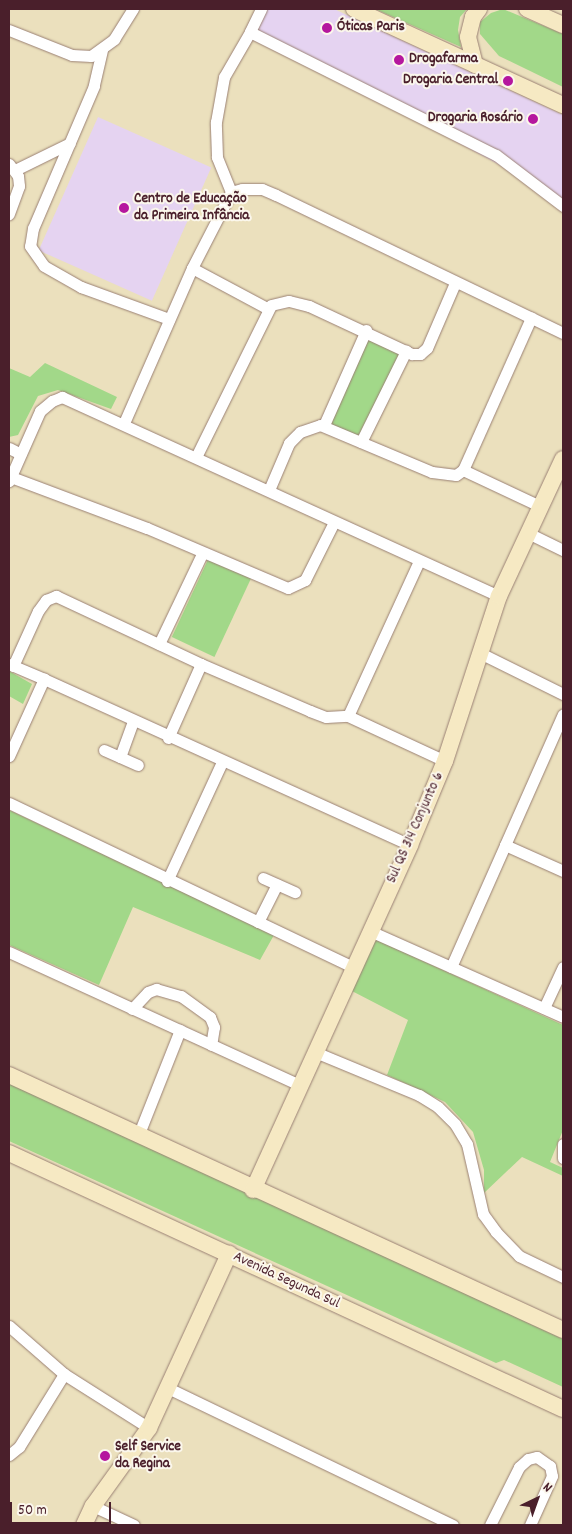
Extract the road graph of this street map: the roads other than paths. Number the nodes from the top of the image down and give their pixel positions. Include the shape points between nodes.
1 (132, 9) edge
2 (260, 9) edge
3 (354, 9) edge
4 (478, 9) edge
5 (528, 9) edge
6 (563, 25) edge
7 (9, 30) edge
8 (250, 32) junction
9 (102, 50) junction
10 (475, 65) junction
11 (563, 105) edge
12 (70, 143) junction
13 (12, 167) edge
14 (231, 192) junction
15 (563, 206) edge
16 (9, 214) edge
17 (192, 268) junction
18 (455, 283) junction
19 (267, 308) junction
20 (532, 318) junction
21 (169, 319) junction
22 (366, 330) junction
23 (563, 333) edge
24 (406, 351) junction
25 (124, 423) junction
26 (324, 425) junction
27 (361, 442) junction
28 (9, 448) edge
29 (21, 454) junction
30 (196, 457) junction
31 (563, 460) edge
32 (463, 470) junction
33 (10, 479) edge
34 (269, 490) junction
35 (542, 507) junction
36 (334, 522) junction
37 (530, 534) junction
38 (563, 550) edge
39 (202, 554) junction
40 (419, 561) junction
41 (500, 596) junction
42 (160, 644) junction
43 (480, 653) junction
44 (200, 664) junction
45 (11, 665) edge
46 (44, 679) junction
47 (563, 694) edge
48 (563, 714) edge
49 (348, 716) junction
50 (133, 722) junction
51 (168, 738) junction
52 (104, 750) dead end
53 (9, 756) edge
54 (120, 757) junction
55 (446, 761) junction
56 (222, 762) junction
57 (138, 765) dead end
58 (9, 803) edge
59 (410, 845) junction
60 (505, 845) junction
61 (563, 871) edge
62 (263, 878) dead end
63 (167, 881) junction
64 (277, 884) junction
65 (295, 892) dead end
66 (258, 922) junction
67 (370, 931) junction
68 (9, 952) edge
69 (353, 967) junction
70 (451, 967) junction
71 (563, 967) edge
72 (544, 1008) junction
73 (132, 1009) junction
74 (563, 1017) edge
75 (180, 1030) junction
76 (211, 1045) junction
77 (315, 1052) junction
78 (9, 1076) edge
79 (299, 1085) junction
80 (138, 1136) junction
81 (563, 1144) edge
82 (9, 1153) edge
83 (563, 1158) edge
84 (253, 1190) junction
85 (229, 1254) junction
86 (563, 1277) edge
87 (9, 1326) edge
88 (563, 1330) edge
89 (64, 1374) junction
90 (170, 1389) junction
91 (563, 1408) edge
92 (149, 1428) junction
93 (9, 1455) edge
94 (93, 1506) junction
95 (84, 1525) edge
96 (134, 1525) edge
97 (453, 1525) edge
98 (490, 1525) edge
99 (530, 1525) edge

1 - 9 street via 114,39
2 - 8 street
3 - 10 main road
4 - 10 main road via 468,37
5 - 6 main road
7 - 9 street via 72,55 91,56
8 - 14 street via 224,77 216,122 217,157
8 - 15 street via 496,156
9 - 12 street via 94,86
10 - 11 main road
12 - 13 street
12 - 21 street via 33,228 32,251 44,266 81,287
13 - 16 street via 19,186
14 - 17 street
14 - 18 street via 251,187 262,189
17 - 19 street
17 - 21 street
18 - 20 street
18 - 24 street via 426,350 420,354
19 - 22 street via 277,302 289,301
19 - 30 street
20 - 23 street
20 - 32 street
21 - 25 street
22 - 24 street
22 - 26 street
24 - 27 street
25 - 29 street via 58,398 40,411
25 - 30 street
26 - 27 street
26 - 34 street via 308,428 294,437
27 - 32 street via 432,472 449,476
28 - 29 street
29 - 33 street
30 - 34 street
31 - 35 main road, Sul QS 314 Conjunto 6
32 - 35 street
33 - 39 street via 147,528
34 - 36 street
35 - 37 main road, Sul QS 314 Conjunto 6
36 - 39 street via 308,576 294,587 281,586
36 - 40 street
37 - 38 street
37 - 41 main road, Sul QS 314 Conjunto 6
39 - 42 street
40 - 41 street
40 - 49 street
41 - 43 main road, Sul QS 314 Conjunto 6
42 - 44 street
42 - 45 street via 71,601 51,596 38,611
43 - 47 street
43 - 55 main road, Sul QS 314 Conjunto 6
44 - 49 street via 326,717
44 - 51 street
45 - 46 street
46 - 50 street
46 - 53 street
48 - 60 street
49 - 55 street
50 - 51 street
50 - 54 street
51 - 56 street
52 - 54 street
54 - 57 street
55 - 59 main road, Sul QS 314 Conjunto 6
56 - 59 street
56 - 63 street
58 - 63 street
59 - 67 main road, Sul QS 314 Conjunto 6
60 - 61 street
60 - 70 street
62 - 64 street
63 - 66 street
64 - 65 street
64 - 66 street
66 - 69 street
67 - 69 main road, Sul QS 314 Conjunto 6
67 - 70 street
68 - 73 street
69 - 77 main road, Sul QS 314 Conjunto 6
70 - 72 street
71 - 72 street
72 - 74 street
73 - 75 street
73 - 76 street via 148,992 156,989 181,996 210,1017 214,1027
75 - 76 street
75 - 80 street
76 - 79 street
77 - 79 main road, Sul QS 314 Conjunto 6
77 - 86 street via 419,1095 438,1107 455,1124 467,1144 483,1214 496,1232 519,1256
78 - 80 main road
79 - 84 main road, Sul QS 314 Conjunto 6
80 - 84 main road
81 - 83 street
82 - 85 main road, Avenida Segunda Sul
84 - 88 main road
85 - 90 main road
85 - 91 main road, Avenida Segunda Sul
87 - 89 street
89 - 92 street
89 - 93 street via 19,1447
90 - 92 main road
90 - 97 street
92 - 94 main road
94 - 95 main road
94 - 96 street
98 - 99 street via 519,1467 537,1457 550,1466 552,1476

